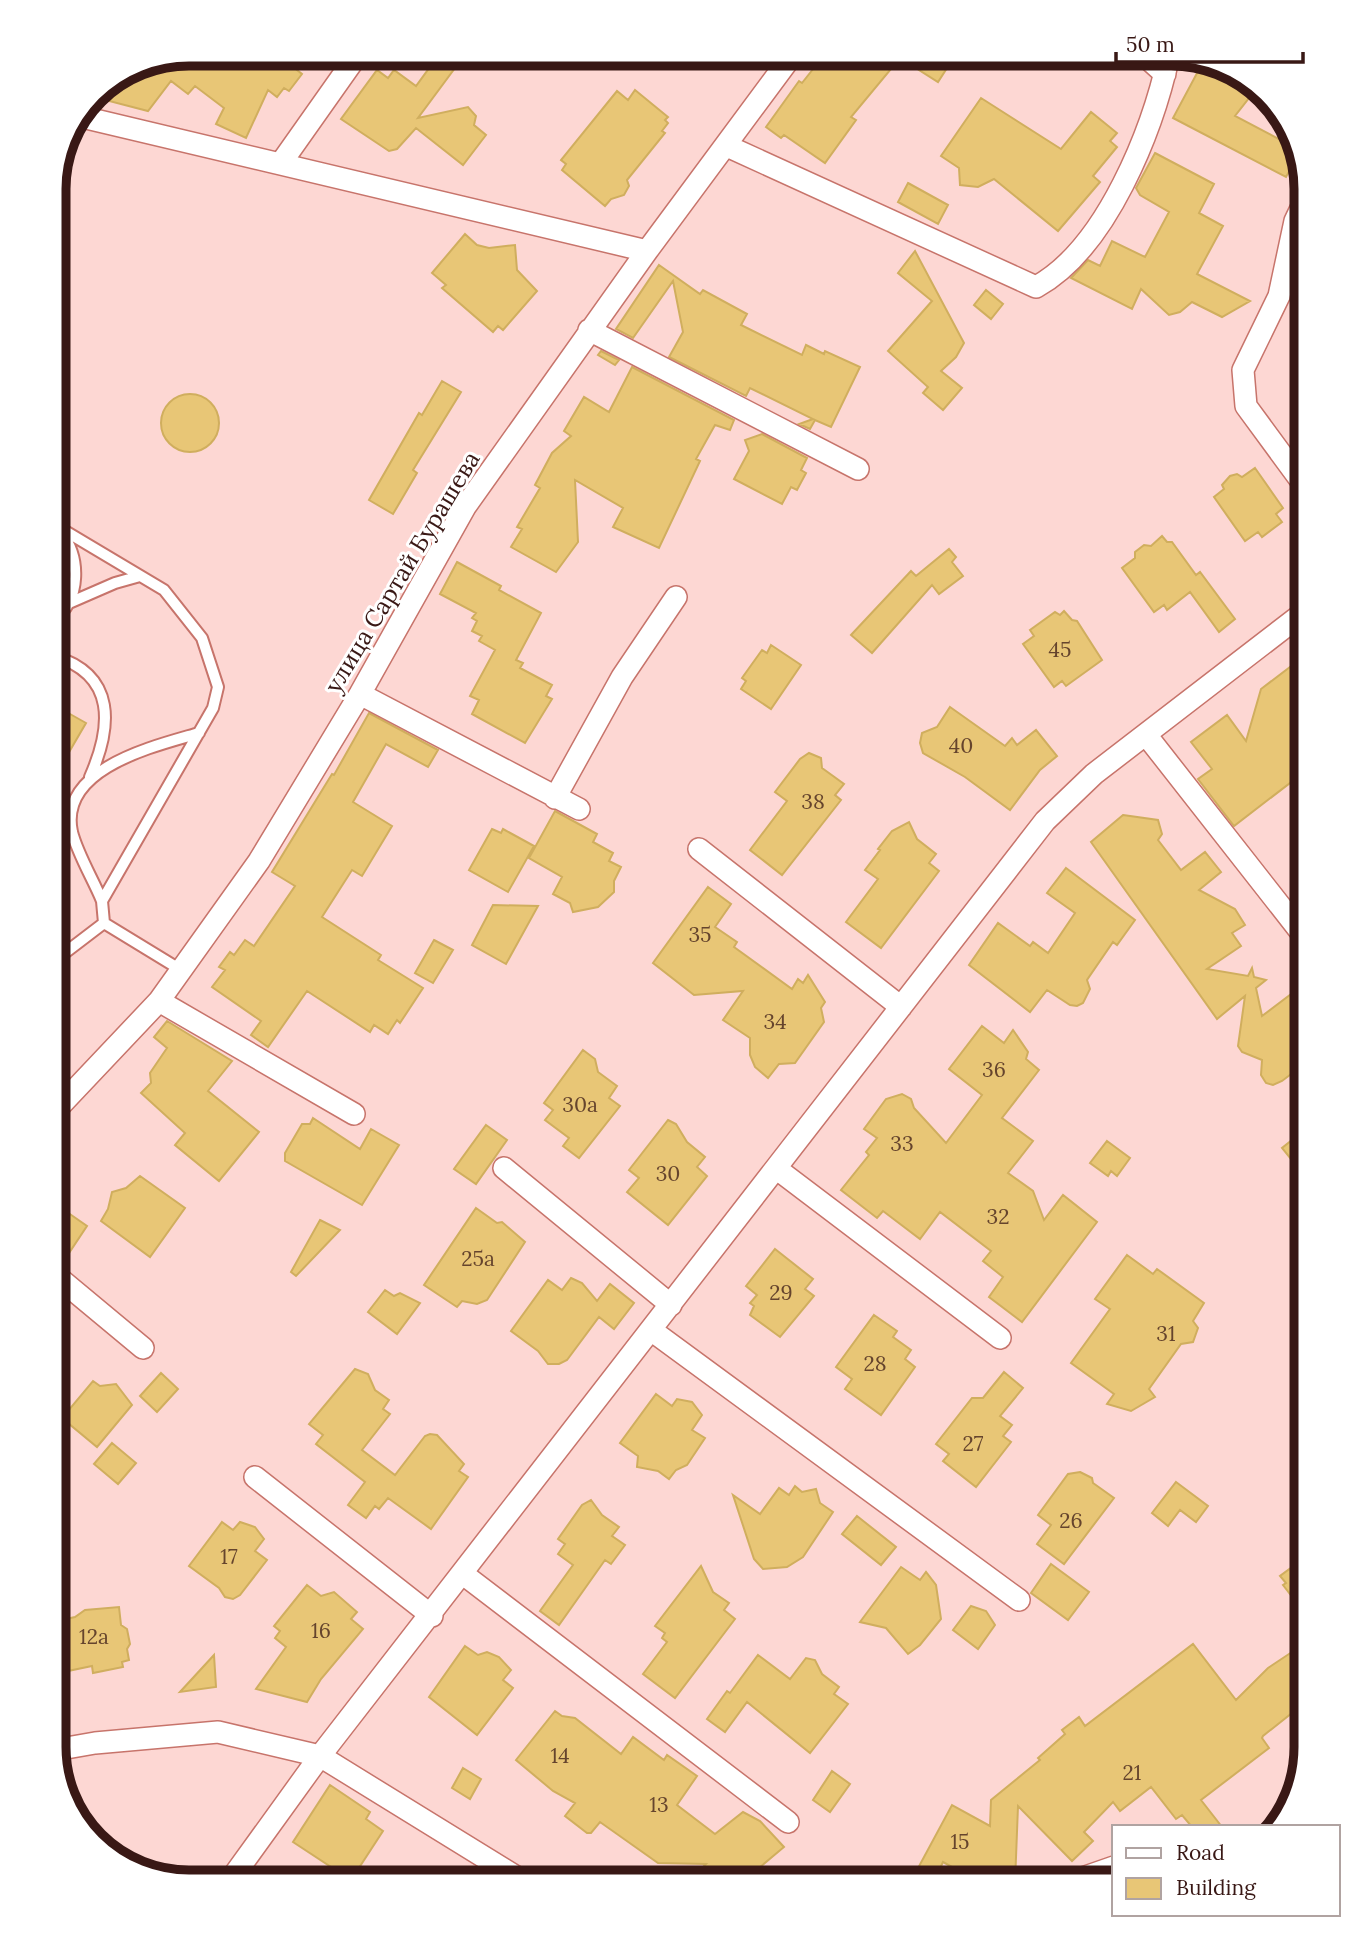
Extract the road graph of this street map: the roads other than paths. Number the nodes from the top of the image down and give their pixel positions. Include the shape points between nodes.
1 (349, 66) edge
2 (783, 67) edge
3 (1166, 67) edge
4 (89, 119) edge
5 (727, 146) junction
6 (281, 163) junction
7 (1294, 225) edge
8 (647, 251) junction
9 (589, 330) junction
10 (858, 469) dead end
11 (1294, 471) edge
12 (67, 532) edge
13 (67, 544) edge
14 (140, 576) junction
15 (676, 597) dead end
16 (69, 603) junction
17 (67, 606) edge
18 (1294, 620) edge
19 (67, 663) edge
20 (360, 694) junction
21 (199, 733) junction
22 (1147, 736) junction
23 (89, 780) junction
24 (555, 799) junction
25 (579, 809) dead end
26 (699, 849) dead end
27 (102, 901) junction
28 (104, 923) junction
29 (1294, 923) edge
30 (67, 952) edge
31 (181, 970) junction
32 (159, 1001) junction
33 (901, 1007) junction
34 (66, 1098) edge
35 (354, 1114) dead end
36 (504, 1168) dead end
37 (777, 1168) junction
38 (66, 1284) edge
39 (671, 1305) junction
40 (652, 1330) junction
41 (1000, 1338) dead end
42 (143, 1348) dead end
43 (255, 1477) dead end
44 (463, 1574) junction
45 (1019, 1600) dead end
46 (432, 1616) junction
47 (66, 1748) edge
48 (320, 1756) junction
49 (788, 1822) dead end
50 (238, 1870) edge
51 (505, 1870) edge

1 - 6 street
2 - 5 street, улица Сартай Бурашева
3 - 5 street via 1123,187 1090,237 1051,279 1036,287
4 - 6 street
5 - 8 street, улица Сартай Бурашева
6 - 8 street
7 - 11 street via 1279,296 1244,370 1246,406
8 - 9 street, улица Сартай Бурашева
9 - 10 street
9 - 20 street, улица Сартай Бурашева via 465,507
12 - 14 lane
13 - 16 lane via 73,555 75,580
14 - 16 lane
14 - 21 lane via 164,590 202,638 218,687
15 - 24 street via 622,677
16 - 17 lane
18 - 22 street
19 - 23 lane via 88,675 107,706 104,735
20 - 24 street
20 - 31 street, улица Сартай Бурашева via 259,861
21 - 23 lane via 111,764
21 - 27 lane
22 - 29 street
22 - 33 street via 1094,774 1045,821
23 - 27 lane via 73,805 72,831
24 - 25 street
26 - 33 street
27 - 28 lane
28 - 30 lane
28 - 31 lane
31 - 32 street, улица Сартай Бурашева
32 - 34 street, улица Сартай Бурашева
32 - 35 street
33 - 37 street
36 - 39 street
37 - 39 street
37 - 41 street
38 - 42 street
39 - 40 street
40 - 44 street
40 - 45 street
43 - 46 street
44 - 46 street
44 - 49 street
46 - 48 street
47 - 48 street via 218,1732
48 - 50 street
48 - 51 street

